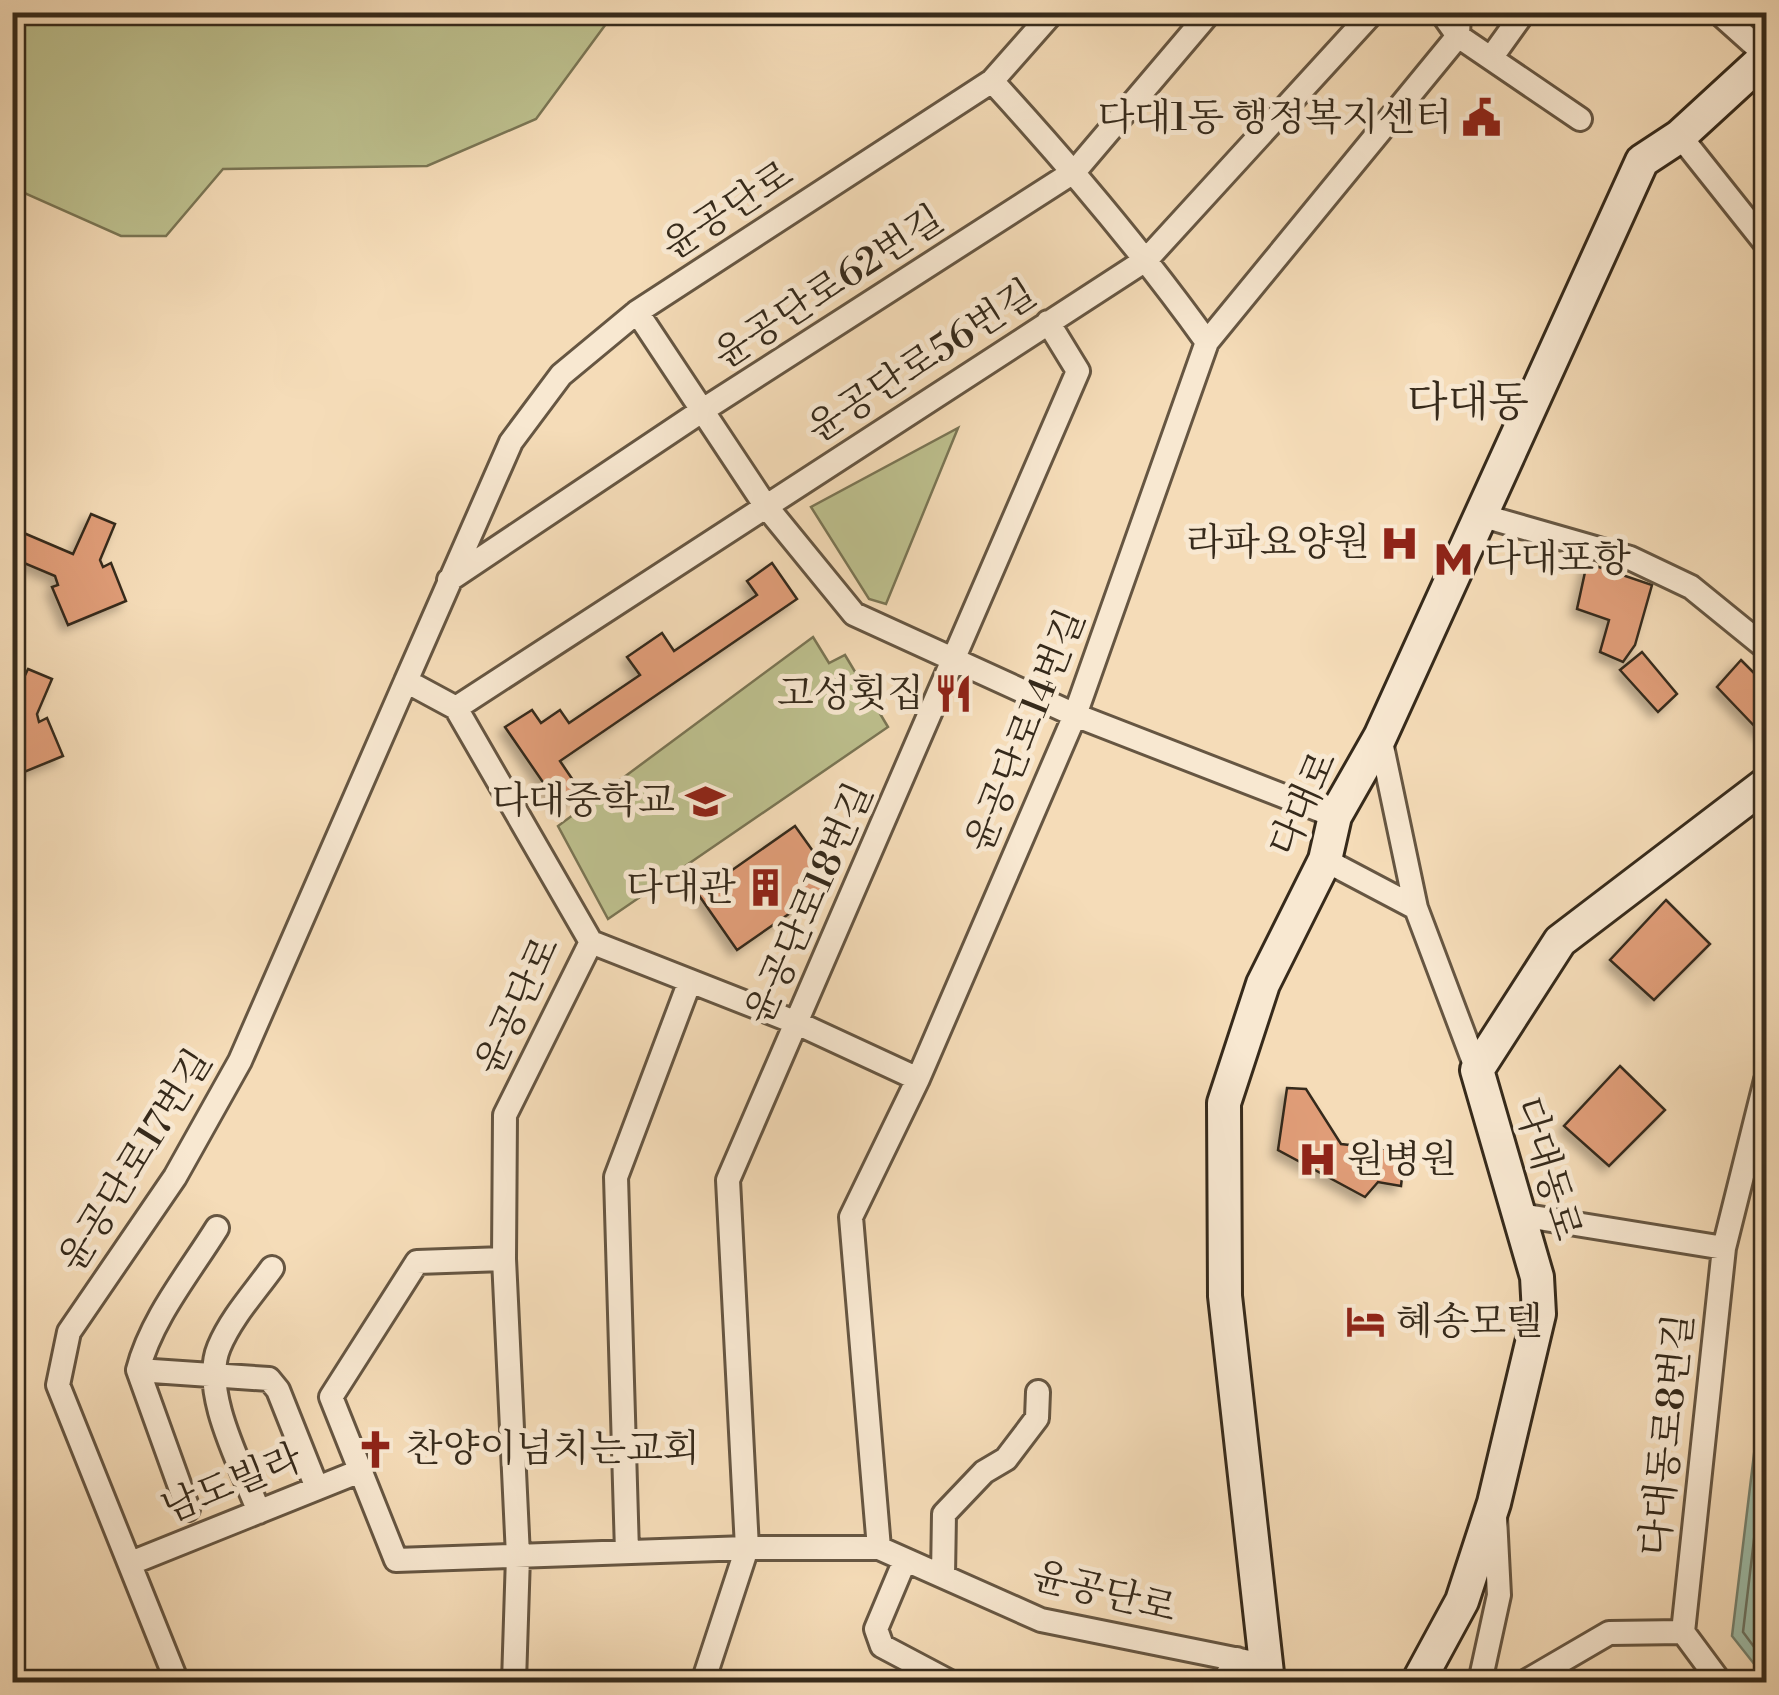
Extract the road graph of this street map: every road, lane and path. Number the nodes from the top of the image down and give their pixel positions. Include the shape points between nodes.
1 (1052, 12) edge
2 (1210, 12) edge
3 (1373, 12) edge
4 (1441, 12) edge
5 (1524, 12) edge
6 (1718, 12) edge
7 (1459, 24) edge
8 (1766, 56) edge
9 (1491, 58) junction
10 (992, 80) junction
11 (1580, 119) dead end
12 (1680, 136) junction
13 (1075, 171) junction
14 (1766, 244) edge
15 (1147, 259) junction
16 (637, 312) junction
17 (1048, 322) junction
18 (1207, 342) junction
19 (703, 410) junction
20 (765, 504) junction
21 (1480, 515) junction
22 (449, 580) junction
23 (1766, 648) edge
24 (956, 658) junction
25 (406, 681) junction
26 (456, 708) junction
27 (1075, 715) junction
28 (1380, 737) junction
29 (1766, 784) edge
30 (1335, 816) junction
31 (1325, 860) junction
32 (1416, 908) junction
33 (591, 942) junction
34 (690, 981) junction
35 (797, 1023) junction
36 (1477, 1070) junction
37 (918, 1079) junction
38 (1766, 1080) edge
39 (1520, 1215) junction
40 (216, 1228) dead end
41 (1724, 1248) junction
42 (504, 1259) junction
43 (272, 1268) dead end
44 (138, 1370) junction
45 (212, 1374) junction
46 (1038, 1392) dead end
47 (360, 1471) junction
48 (317, 1488) junction
49 (1494, 1503) junction
50 (188, 1509) dead end
51 (258, 1512) junction
52 (748, 1548) junction
53 (879, 1548) junction
54 (627, 1552) junction
55 (518, 1556) junction
56 (905, 1560) junction
57 (131, 1563) junction
58 (943, 1576) junction
59 (1682, 1632) junction
60 (1262, 1673) edge
61 (177, 1682) edge
62 (514, 1682) edge
63 (703, 1682) edge
64 (950, 1682) edge
65 (1223, 1682) edge
66 (1418, 1682) edge
67 (1480, 1682) edge
68 (1526, 1682) edge
69 (1720, 1682) edge

1 - 10 street, 윤공단로
2 - 13 street, 윤공단로62번길
3 - 15 street, 윤공단로56번길
4 - 7 street
5 - 9 street
6 - 8 street
7 - 9 street
7 - 18 street, 윤공단로14번길
8 - 12 main road, 다대로
9 - 11 street
10 - 13 street
10 - 16 street, 윤공단로
12 - 14 street
12 - 21 main road, 다대로 via 1642,161
13 - 15 street
13 - 19 street, 윤공단로62번길
15 - 17 street, 윤공단로56번길
15 - 18 street
16 - 19 street
16 - 22 street, 윤공단로 via 561,375 511,442
17 - 20 street, 윤공단로56번길
17 - 24 street, 윤공단로18번길 via 1078,371
18 - 27 street, 윤공단로14번길
19 - 20 street
19 - 22 street, 윤공단로62번길
20 - 24 street via 854,614
20 - 26 street, 윤공단로56번길
21 - 23 street via 1630,558 1691,588
21 - 28 main road, 다대로
22 - 25 street, 윤공단로
24 - 27 street
24 - 35 street, 윤공단로18번길
25 - 26 street
25 - 57 street, 윤공단로17번길 via 240,1061 175,1178 70,1332 58,1385
26 - 33 street, 윤공단로
27 - 30 street
27 - 37 street, 윤공단로14번길
28 - 30 main road, 다대로
28 - 32 street
29 - 36 main road, 다대동로 via 1560,940
30 - 31 main road, 다대로
31 - 32 street
31 - 60 main road, 다대로 via 1263,984 1224,1103 1224,1296
32 - 36 street
33 - 34 street
33 - 42 street, 윤공단로 via 505,1115
34 - 35 street
34 - 54 street via 616,1177
35 - 37 street
35 - 52 street, 윤공단로18번길 via 728,1180
36 - 39 main road, 다대동로
37 - 53 street, 윤공단로14번길 via 851,1217
38 - 41 street, 다대동로8번길
39 - 41 street
39 - 49 main road, 다대동로 via 1537,1277 1539,1314
40 - 44 street via 142,1352
41 - 59 street, 다대동로8번길
42 - 47 street via 417,1262 332,1398
42 - 55 street, 윤공단로
43 - 45 street via 218,1349
44 - 45 street
44 - 50 street
45 - 48 street via 269,1379
45 - 51 street
46 - 58 street via 1036,1418 1006,1459 944,1514
47 - 48 street, 남도빌라
47 - 55 street via 396,1560
48 - 51 street, 남도빌라
49 - 66 main road, 다대동로 via 1462,1601
49 - 67 street via 1499,1595
51 - 57 street, 남도빌라
52 - 53 street, 윤공단로
52 - 54 street, 윤공단로
52 - 63 street
53 - 56 street, 윤공단로
54 - 55 street, 윤공단로
55 - 62 street
56 - 58 street, 윤공단로
56 - 64 street via 876,1630 882,1646
57 - 61 street, 윤공단로17번길
58 - 60 street, 윤공단로 via 1041,1620
59 - 68 street via 1609,1633
59 - 69 street
60 - 65 street

